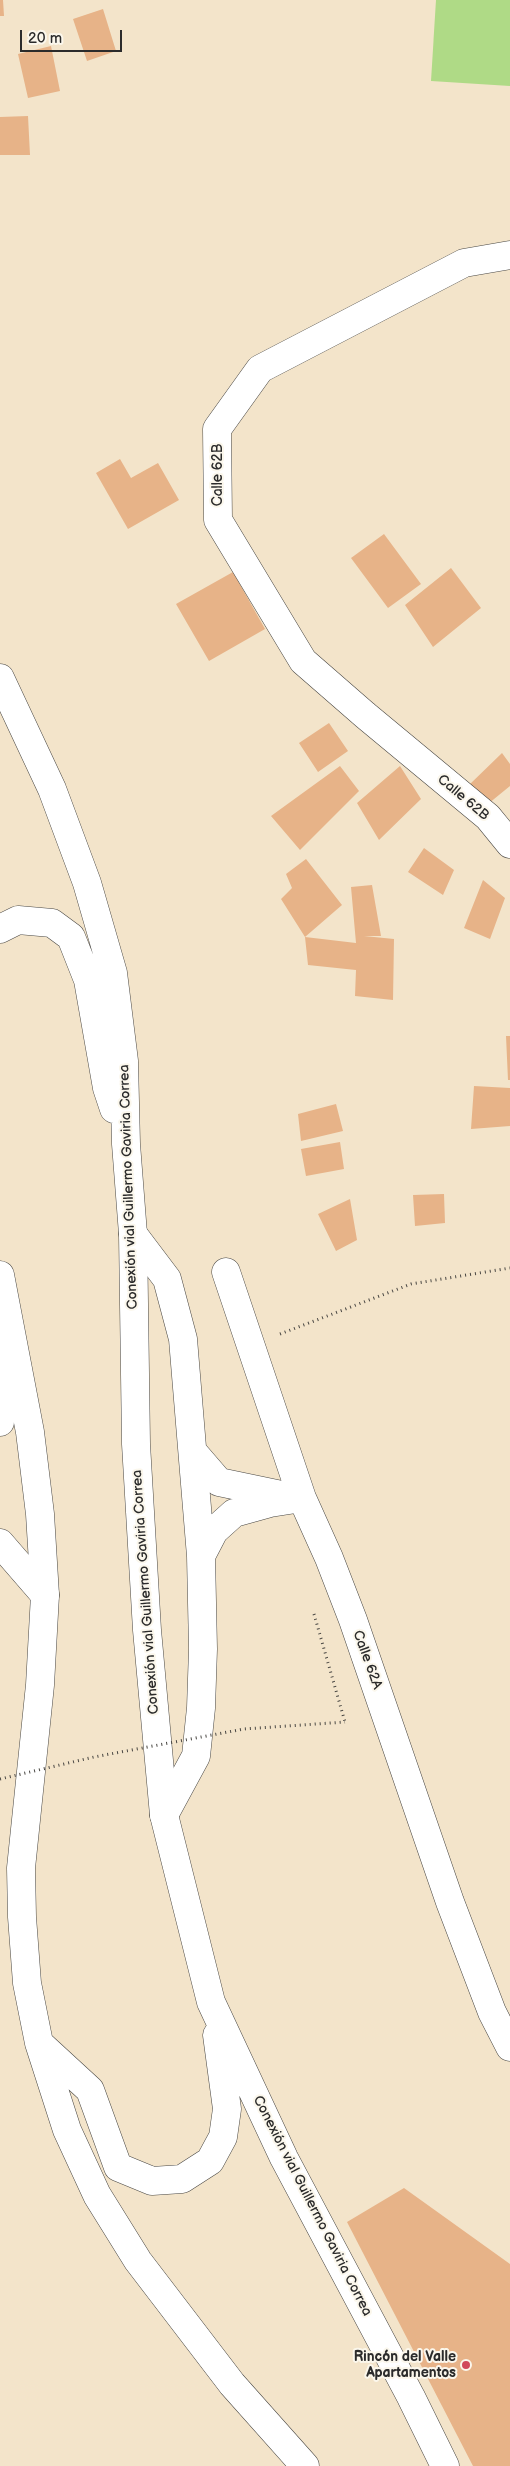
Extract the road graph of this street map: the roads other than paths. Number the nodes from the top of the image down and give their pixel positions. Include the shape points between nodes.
1 (510, 255) edge
2 (0, 678) edge
3 (510, 844) edge
4 (0, 929) edge
5 (126, 1144) junction
6 (132, 1234) junction
7 (226, 1272) dead end
8 (0, 1275) edge
9 (0, 1295) edge
10 (0, 1422) edge
11 (194, 1453) junction
12 (302, 1498) junction
13 (0, 1543) edge
14 (201, 1556) junction
15 (44, 1595) junction
16 (164, 1815) junction
17 (211, 2002) junction
18 (39, 2043) junction
19 (510, 2047) edge
20 (305, 2466) edge
21 (445, 2466) edge

1 - 3 main road, Calle 62B via 464,262 260,369 218,429 218,520 303,660 364,716 488,817
2 - 5 main road, Conexión vial Guillermo Gaviria Correa via 52,789 86,883 113,973 124,1060
4 - 5 main road via 18,920 52,923 71,937 88,980 108,1088
5 - 6 main road, Conexión vial Guillermo Gaviria Correa
6 - 11 main road via 167,1279 183,1339
6 - 16 main road, Conexión vial Guillermo Gaviria Correa via 136,1444 147,1630
7 - 12 main road, Calle 62A
8 - 15 main road via 30,1432 40,1514
9 - 10 main road
11 - 12 main road via 219,1482
11 - 14 main road
12 - 14 main road via 234,1513 214,1531
12 - 19 main road, Calle 62A via 353,1620 450,1902 492,2012
13 - 15 main road
14 - 16 main road via 201,1708 196,1756
15 - 18 main road via 40,1684 21,1868 27,1983
16 - 17 main road, Conexión vial Guillermo Gaviria Correa
17 - 18 main road via 227,2109 223,2137 210,2161 182,2179 152,2181 118,2167 90,2090
17 - 21 main road, Conexión vial Guillermo Gaviria Correa via 284,2158
18 - 20 main road via 67,2130 97,2195 138,2261 232,2384

